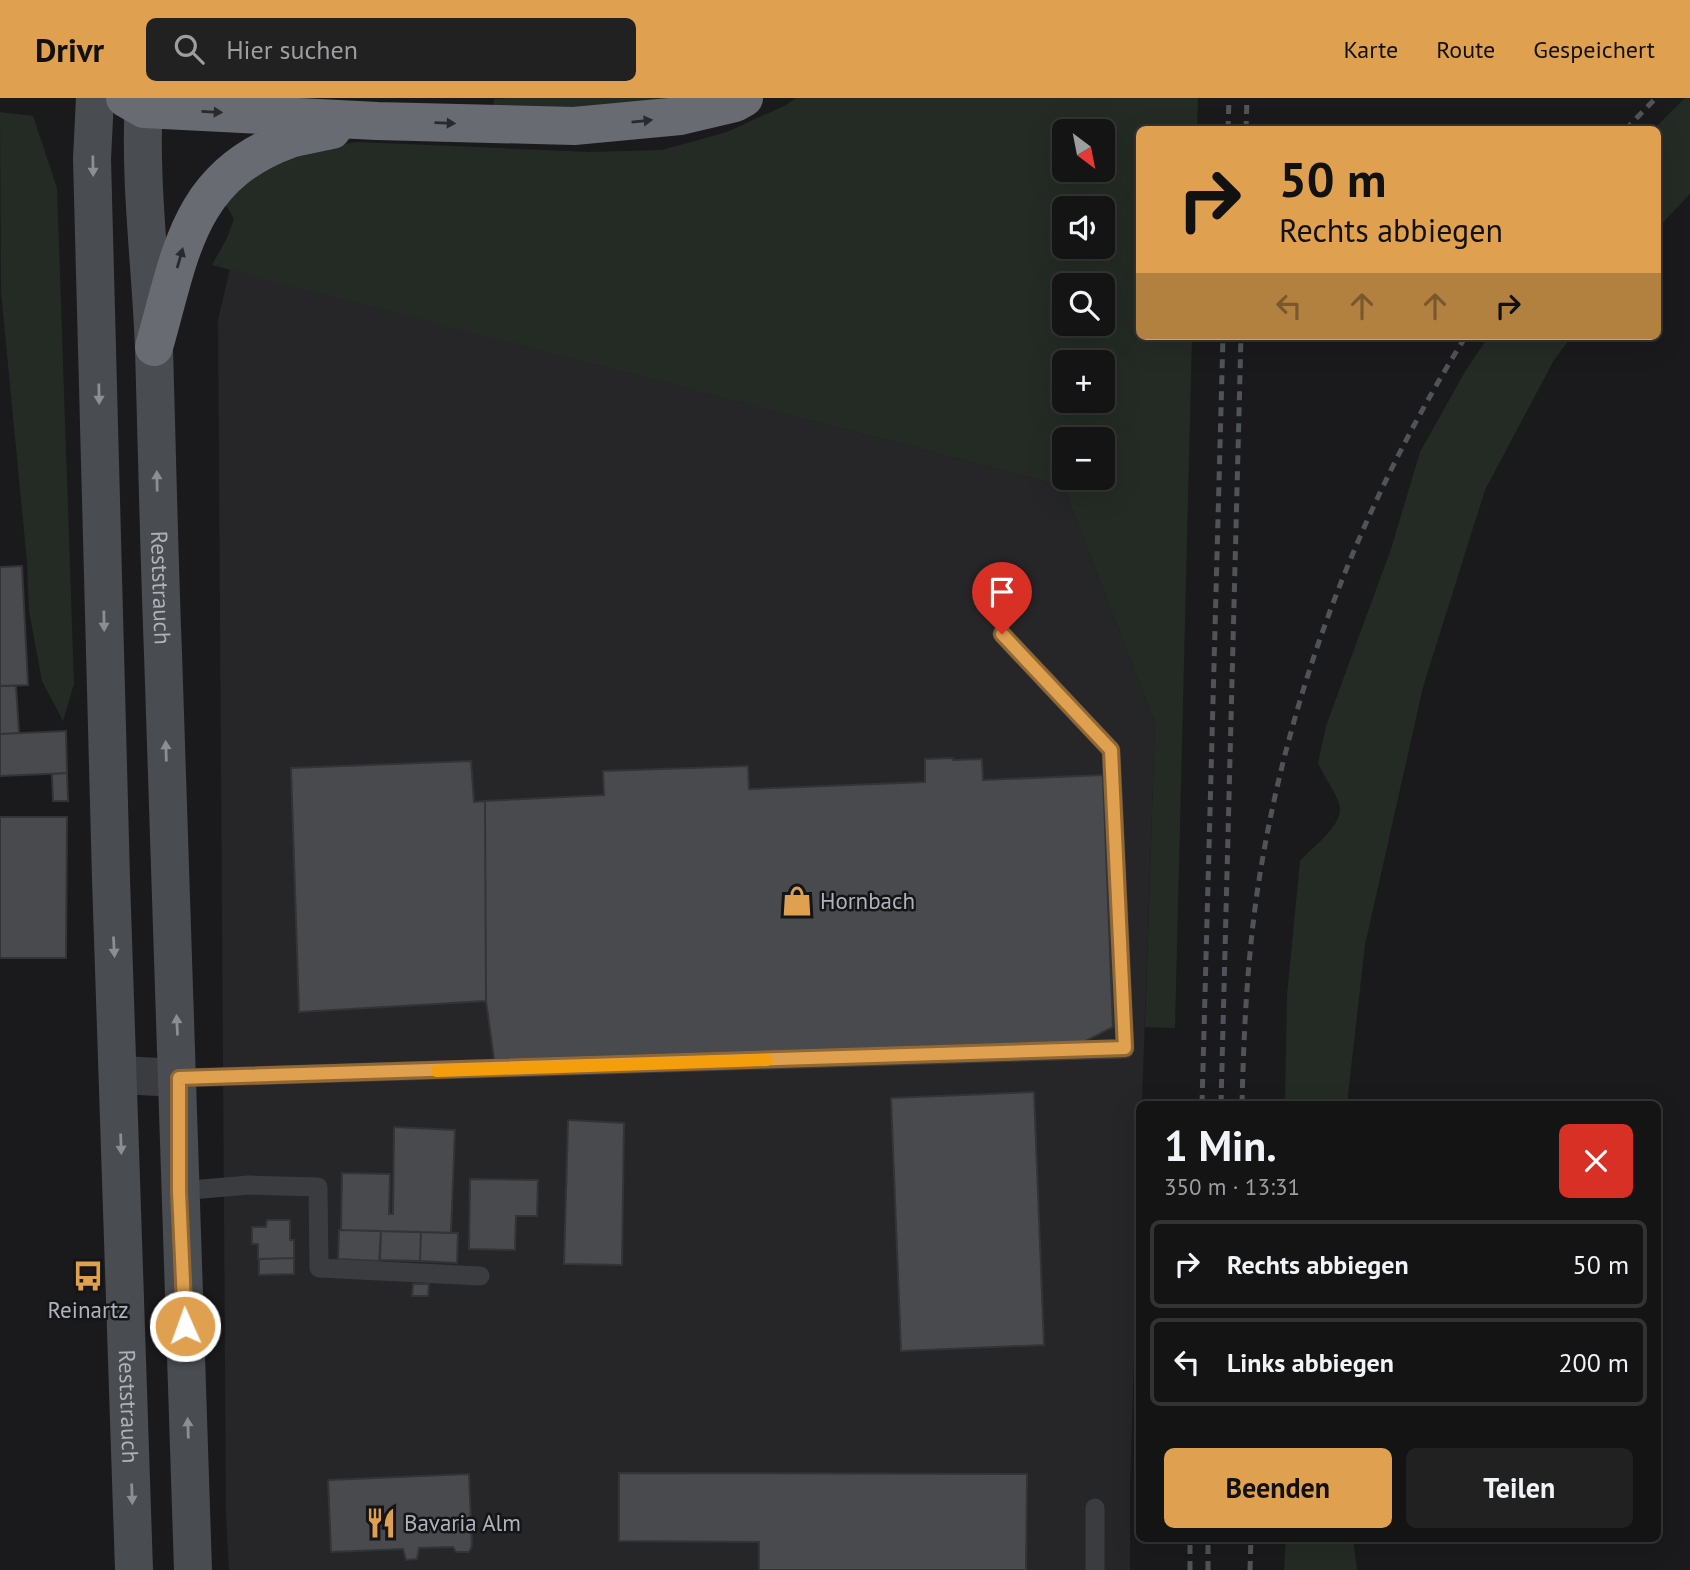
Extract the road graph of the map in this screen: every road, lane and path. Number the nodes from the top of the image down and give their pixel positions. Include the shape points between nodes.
1 (95, 98) edge
2 (744, 98) edge
3 (138, 102) edge
4 (377, 121) junction
5 (154, 347) junction
6 (1002, 634) dead end
7 (119, 1076) junction
8 (179, 1078) junction
9 (179, 1191) junction
10 (480, 1276) dead end
11 (1095, 1508) dead end
12 (134, 1570) edge
13 (193, 1570) edge
14 (1095, 1570) edge

1 -> 7 main road, Reststrauch via 92,159
4 -> 2 highway via 574,126 680,116
3 -> 4 highway
3 - 5 main road, Reststrauch
5 -> 4 highway via 193,220 225,177 246,160 294,138
8 -> 5 main road, Reststrauch
6 - 8 lane via 1111,750 1125,1048
7 - 8 street
7 -> 12 main road, Reststrauch
8 - 9 main road, Reststrauch
9 - 10 lane via 249,1185 318,1187 319,1268
13 -> 9 main road, Reststrauch
11 - 14 lane

